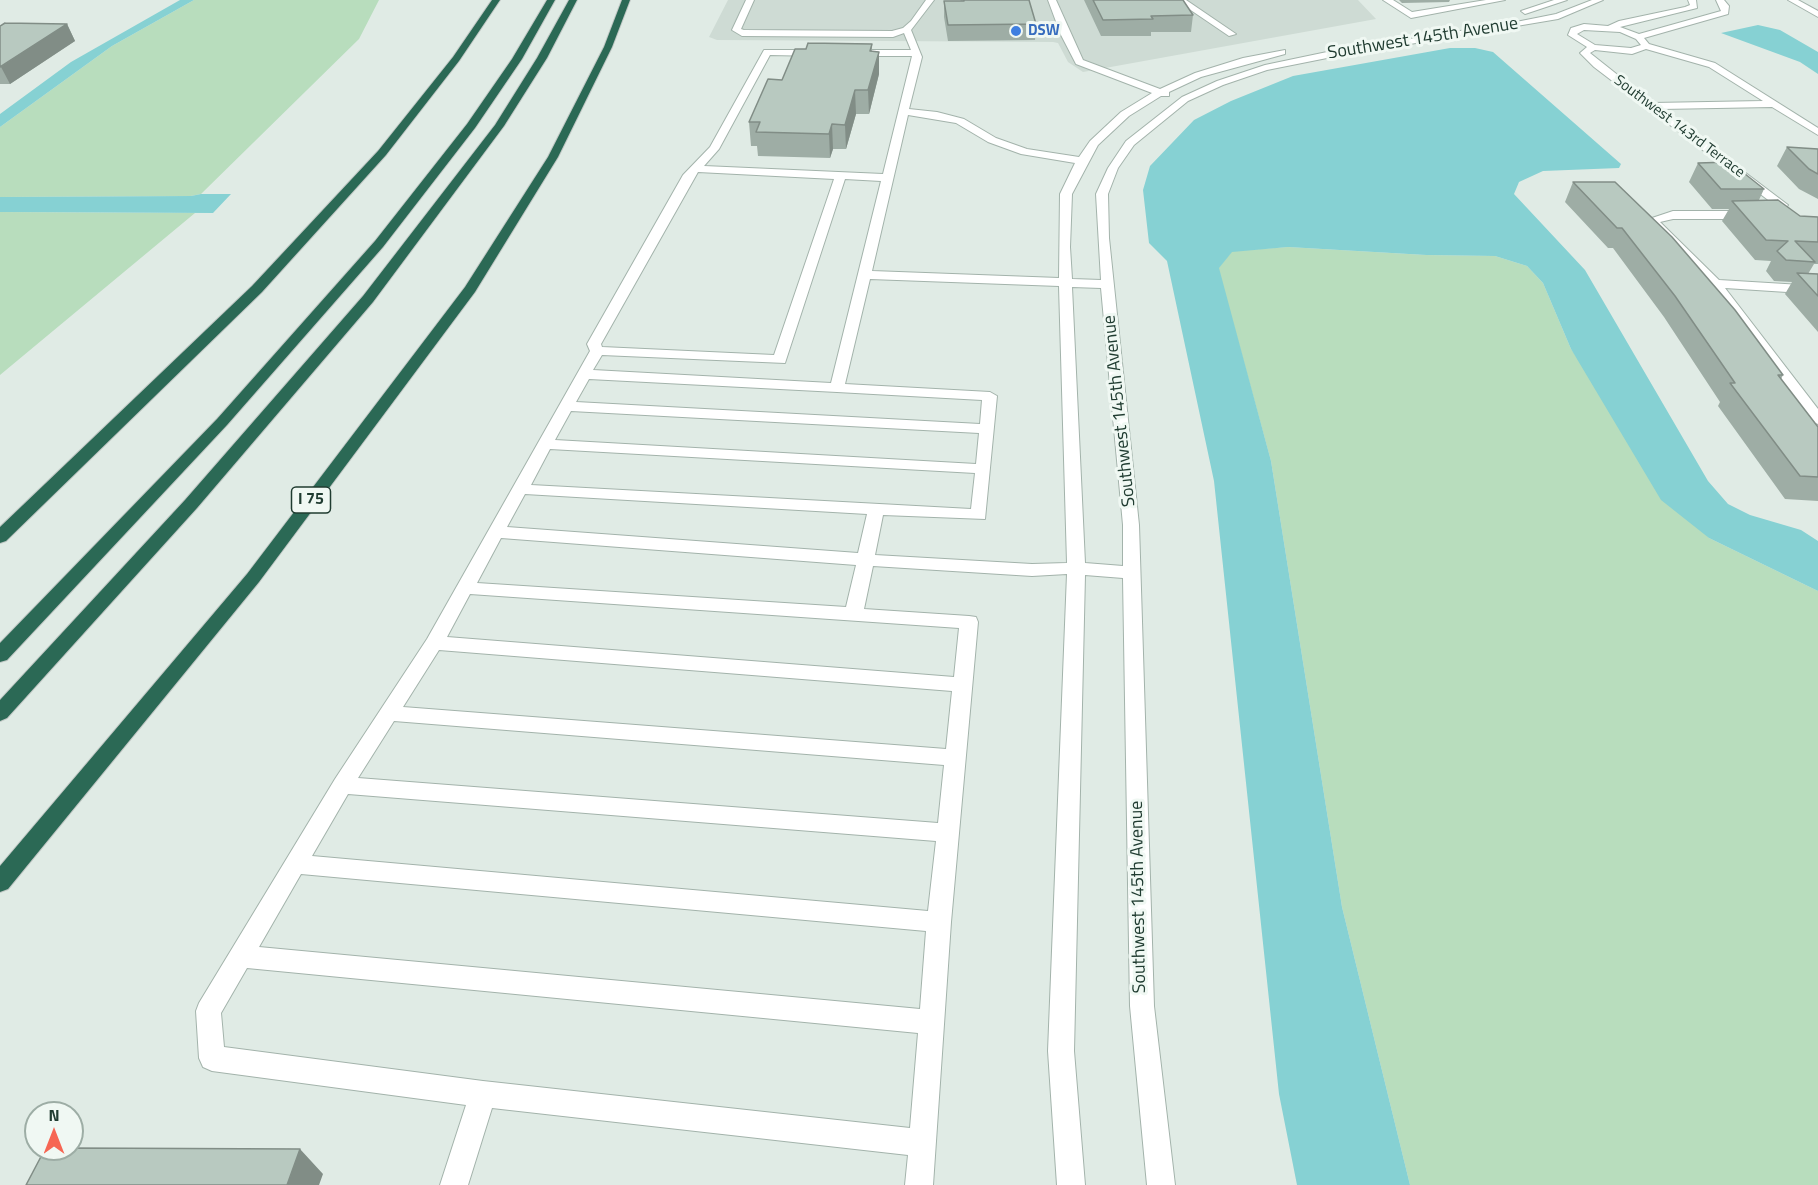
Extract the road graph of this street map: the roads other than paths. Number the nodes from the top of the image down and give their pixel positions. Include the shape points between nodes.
1 (496, 0) edge
2 (550, 0) edge
3 (573, 0) edge
4 (627, 0) edge
5 (750, 0) edge
6 (930, 0) edge
7 (1052, 0) edge
8 (1180, 0) edge
9 (1387, 0) edge
10 (1501, 0) edge
11 (1563, 0) edge
12 (1599, 0) edge
13 (1692, 0) edge
14 (1720, 0) edge
15 (1792, 0) edge
16 (1818, 14) edge
17 (1411, 15) junction
18 (1658, 15) junction
19 (1430, 24) dead end
20 (1684, 24) junction
21 (1610, 28) junction
22 (906, 30) junction
23 (1232, 34) dead end
24 (1639, 37) junction
25 (1319, 45) dead end
26 (1646, 46) junction
27 (1593, 47) junction
28 (1297, 49) dead end
29 (824, 52) edge
30 (846, 53) edge
31 (915, 53) junction
32 (1160, 92) junction
33 (1185, 99) junction
34 (1775, 104) junction
35 (1652, 106) junction
36 (904, 112) junction
37 (1818, 132) edge
38 (1082, 161) junction
39 (695, 169) junction
40 (840, 176) junction
41 (889, 178) junction
42 (866, 275) junction
43 (1065, 282) junction
44 (1107, 284) junction
45 (1715, 284) junction
46 (1818, 290) edge
47 (597, 351) junction
48 (585, 374) junction
49 (837, 388) junction
50 (566, 406) junction
51 (1818, 419) edge
52 (987, 429) junction
53 (544, 444) junction
54 (984, 469) junction
55 (520, 489) junction
56 (876, 509) junction
57 (496, 532) junction
58 (0, 537) edge
59 (866, 560) junction
60 (1076, 568) junction
61 (1132, 573) junction
62 (465, 588) junction
63 (854, 614) junction
64 (434, 643) junction
65 (0, 654) edge
66 (964, 685) junction
67 (0, 713) edge
68 (388, 713) junction
69 (957, 758) junction
70 (342, 785) junction
71 (948, 833) junction
72 (296, 864) junction
73 (0, 882) edge
74 (939, 922) junction
75 (241, 956) junction
76 (932, 1022) junction
77 (483, 1094) junction
78 (922, 1143) junction
79 (454, 1185) edge
80 (919, 1185) edge
81 (1071, 1185) edge
82 (1161, 1185) edge

1 - 58 highway via 456,59 382,153 257,290
2 - 65 highway via 477,117 379,244 222,422
3 - 67 highway via 500,126 368,300 199,496
4 - 73 highway, I 75 via 553,157 470,290 253,578
5 - 22 street via 736,30 741,33 893,34
6 - 22 street
7 - 32 street via 1068,43 1080,62
8 - 23 street
9 - 17 street
10 - 17 street
11 - 25 street, Southwest 145th Avenue via 1493,18
12 - 33 street, Southwest 145th Avenue via 1511,26 1265,68
13 - 18 street via 1694,6 1688,9
14 - 20 street via 1725,12
15 - 16 street
17 - 19 street
18 - 20 street
18 - 21 street
20 - 24 street
21 - 24 street
21 - 27 street via 1574,30 1572,35 1576,39
22 - 31 street
24 - 26 street
26 - 27 street via 1632,51
26 - 34 street via 1712,65
27 - 35 street, Southwest 143rd Terrace via 1585,53
28 - 32 street via 1198,75
29 - 39 street via 767,52 714,149
30 - 31 street
31 - 36 street
32 - 33 street
32 - 38 street via 1125,114 1094,143
33 - 44 street, Southwest 145th Avenue via 1130,143 1102,194
34 - 35 street
34 - 37 street
35 - 45 street, Southwest 143rd Terrace via 1782,205 1777,212 1760,214 1652,220
36 - 38 street via 960,121 1016,149
36 - 41 street
38 - 43 street via 1066,194
39 - 40 street
39 - 47 street via 594,344
40 - 41 street
40 - 47 street via 780,360
41 - 42 street
42 - 43 street
42 - 49 street
43 - 44 street
43 - 60 street
44 - 61 street, Southwest 145th Avenue via 1131,525
45 - 46 street
45 - 51 street
47 - 48 street
48 - 49 street
48 - 50 street
49 - 52 street via 990,396
50 - 52 street
50 - 53 street
52 - 54 street
53 - 54 street
53 - 55 street
54 - 56 street via 980,515
55 - 56 street
55 - 57 street
56 - 59 street
57 - 59 street
57 - 62 street
59 - 60 street via 1032,570
59 - 63 street
60 - 61 street
60 - 81 street via 1061,1051
61 - 82 street, Southwest 145th Avenue via 1142,1005
62 - 63 street
62 - 64 street
63 - 66 street via 969,622
64 - 66 street
64 - 68 street
66 - 69 street
68 - 69 street
68 - 70 street
69 - 71 street
70 - 71 street
70 - 72 street
71 - 74 street
72 - 74 street
72 - 75 street
74 - 76 street
75 - 76 street
75 - 77 street via 208,1011 212,1058
76 - 78 street
77 - 78 street
77 - 79 street
78 - 80 street

